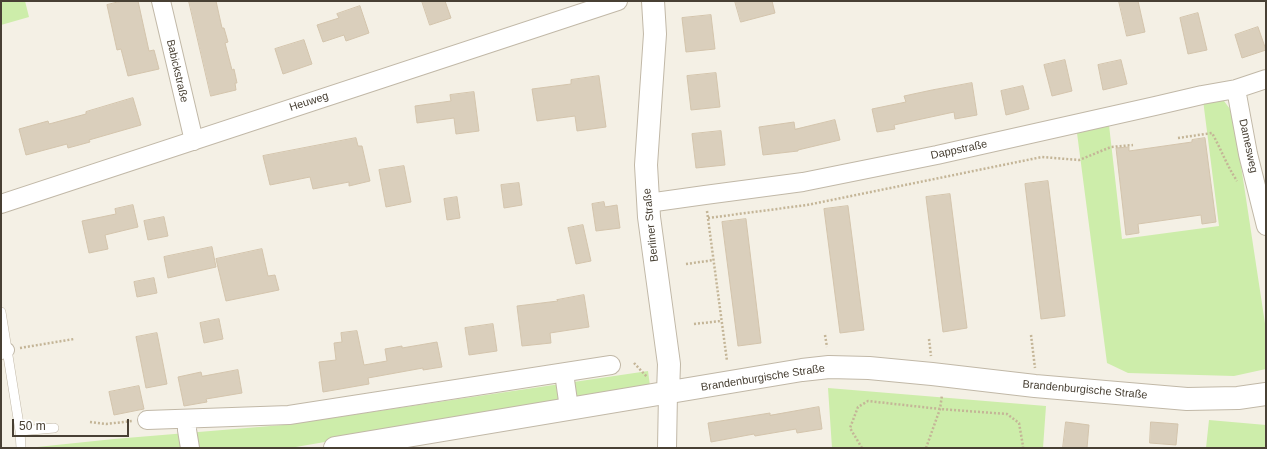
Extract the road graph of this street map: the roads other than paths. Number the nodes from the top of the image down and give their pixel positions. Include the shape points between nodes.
1 (161, 1) edge
2 (618, 1) edge
3 (652, 1) edge
4 (1266, 79) edge
5 (1236, 89) junction
6 (194, 141) junction
7 (648, 203) junction
8 (1, 204) edge
9 (1266, 226) edge
10 (1, 312) edge
11 (4, 351) edge
12 (611, 366) dead end
13 (564, 373) junction
14 (659, 387) junction
15 (1266, 394) edge
16 (570, 408) junction
17 (187, 419) junction
18 (147, 420) road end
19 (54, 428) dead end
20 (20, 431) junction
21 (22, 448) edge
22 (190, 448) edge
23 (335, 448) edge
24 (667, 448) edge

1 - 6 street, Babickstraße
2 - 6 street, Heuweg
3 - 7 street, Berliner Straße via 655,34 646,165
4 - 5 street, Dappstraße
5 - 7 street, Dappstraße via 1202,94 952,152 803,182
5 - 9 street, Damesweg via 1248,154
6 - 8 street, Heuweg
7 - 14 street, Berliner Straße via 669,364
10 - 11 lane
11 - 20 lane
12 - 13 street
13 - 16 street
13 - 17 street via 289,415
14 - 15 street, Brandenburgische Straße via 829,367 869,368 1187,399 1238,398
14 - 16 street, Brandenburgische Straße
14 - 24 street, Berliner Straße
16 - 23 street, Brandenburgische Straße
17 - 18 street
17 - 22 street
19 - 20 lane
20 - 21 lane

